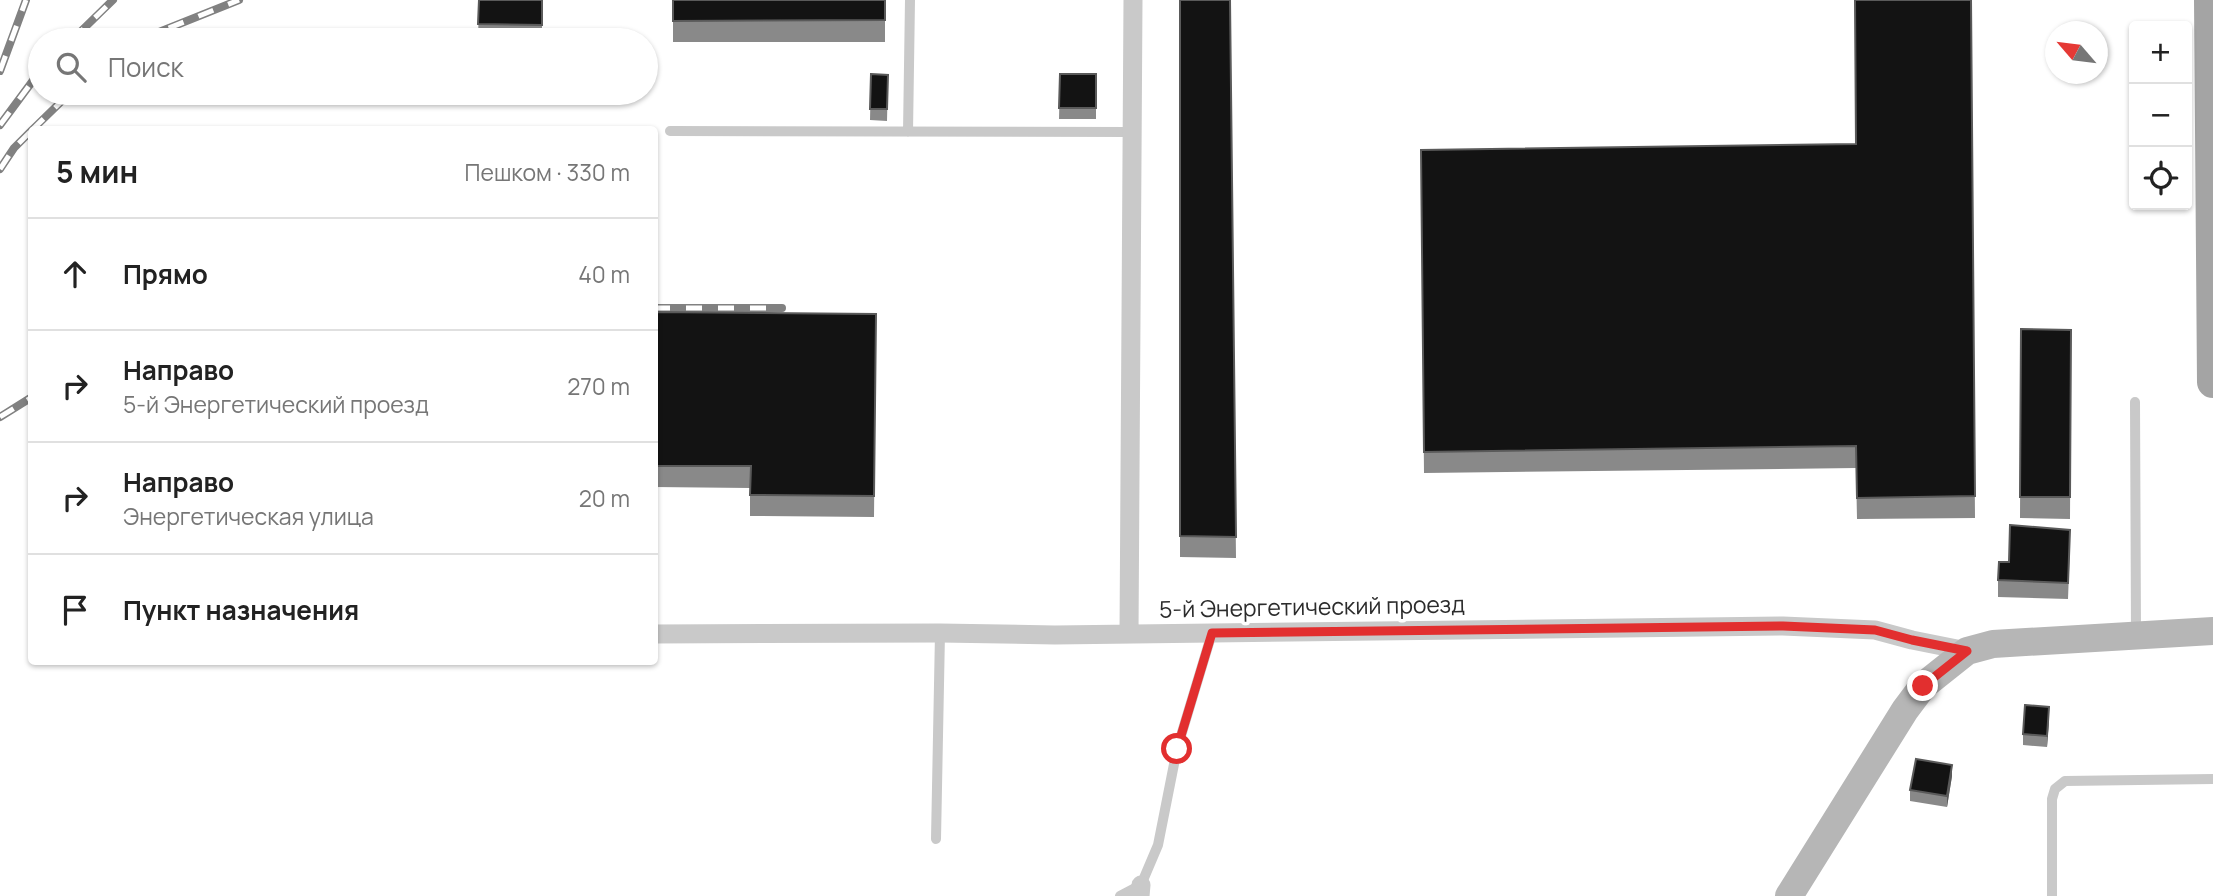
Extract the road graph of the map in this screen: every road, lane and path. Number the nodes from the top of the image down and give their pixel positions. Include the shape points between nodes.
1 (910, 0) edge
2 (1133, 0) edge
3 (2210, 0) edge
4 (670, 131) dead end
5 (908, 132) junction
6 (1132, 132) junction
7 (2212, 192) edge
8 (2213, 382) edge
9 (2135, 402) dead end
10 (2213, 631) edge
11 (940, 633) junction
12 (1212, 633) junction
13 (658, 634) edge
14 (1129, 634) junction
15 (2136, 636) junction
16 (1967, 651) junction
17 (2213, 779) edge
18 (936, 839) dead end
19 (1140, 891) edge
20 (1120, 896) edge
21 (1789, 896) edge
22 (2052, 896) edge

1 - 5 lane
2 - 6 street
3 - 7 main road
4 - 5 lane
5 - 6 lane
6 - 14 street
7 - 8 main road
9 - 15 lane
10 - 15 main road
11 - 13 street, 5-й Энергетический проезд
11 - 14 street, 5-й Энергетический проезд
11 - 18 lane
12 - 14 street, 5-й Энергетический проезд
12 - 16 street, 5-й Энергетический проезд via 1783,626 1875,630
12 - 19 lane via 1177,749 1158,845
15 - 16 main road via 1993,644
16 - 21 main road via 1923,686 1905,710
17 - 22 lane via 2065,781 2052,799
19 - 20 lane

